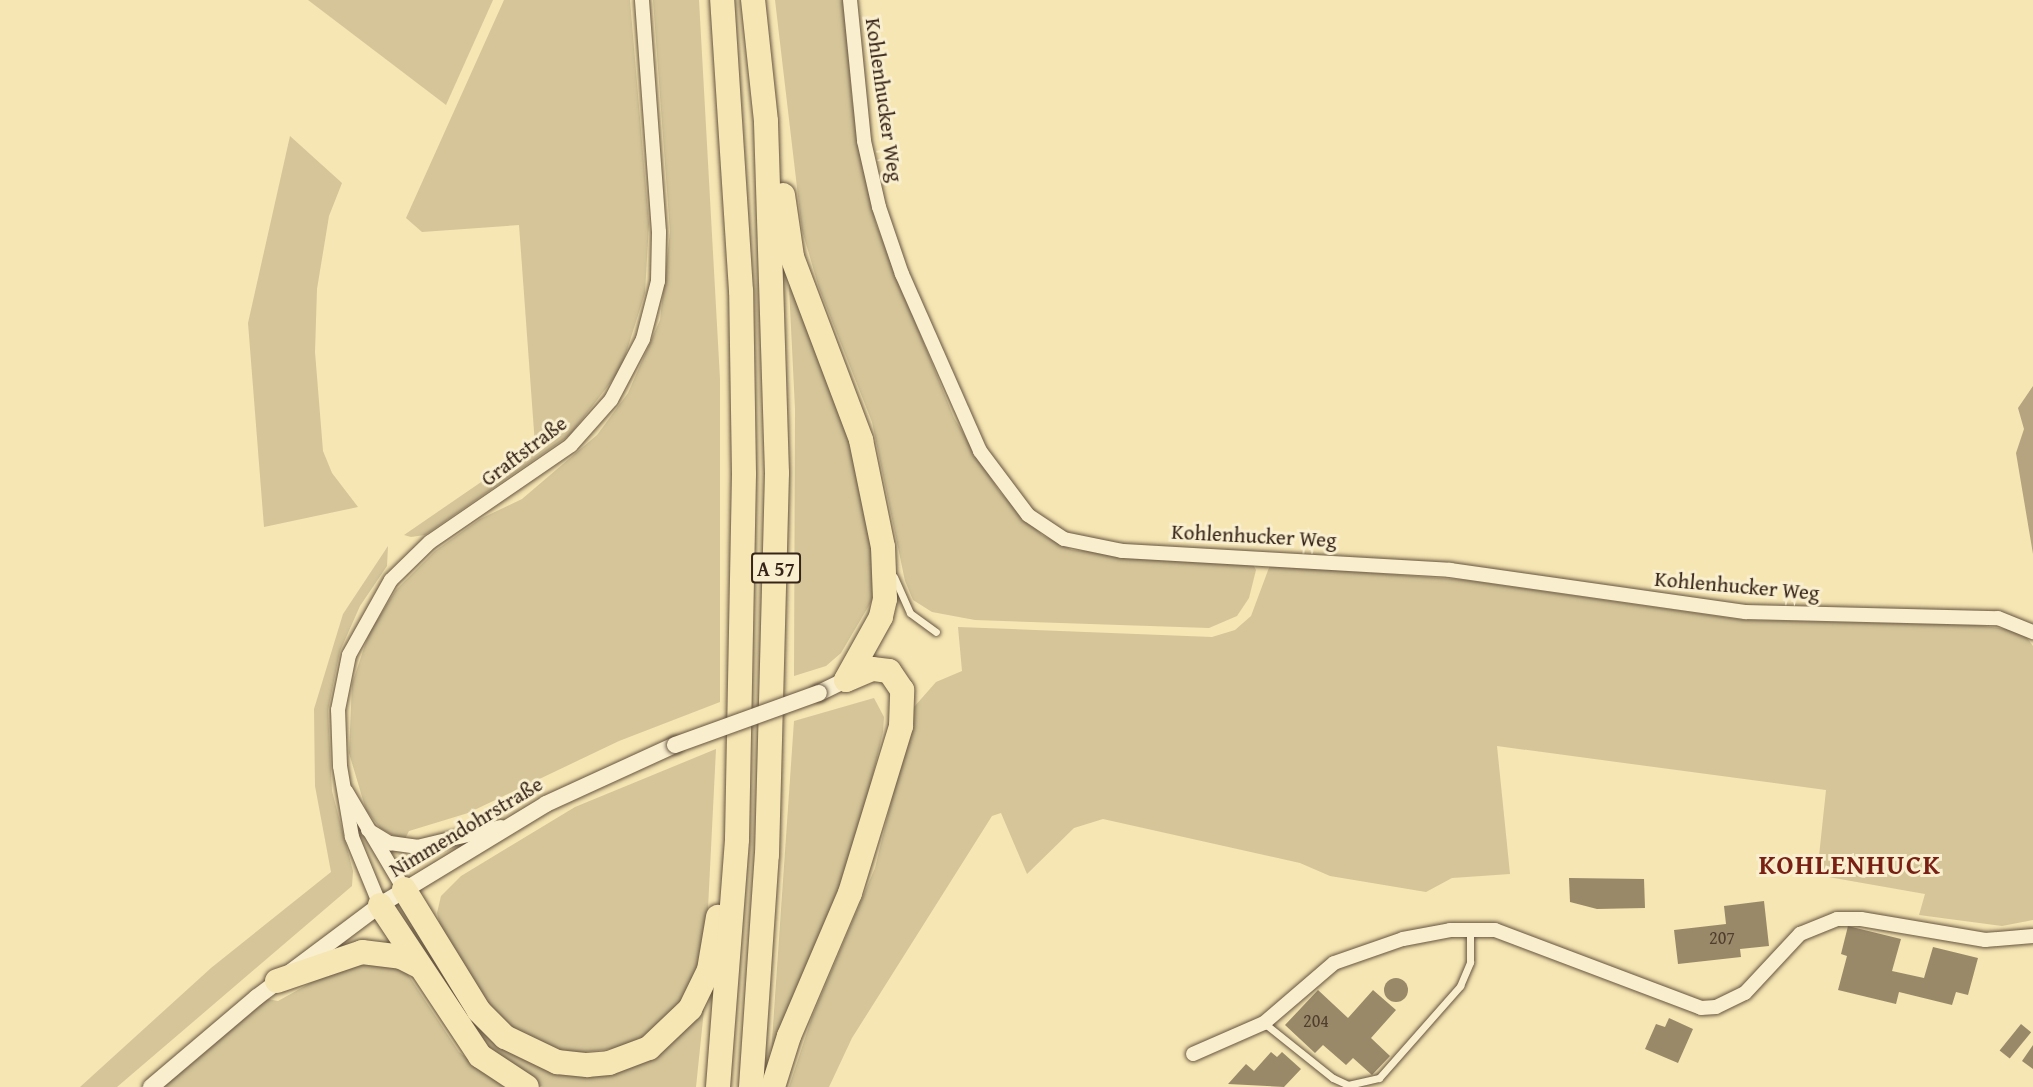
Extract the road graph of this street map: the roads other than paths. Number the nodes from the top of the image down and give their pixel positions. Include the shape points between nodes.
1 (642, 0) edge
2 (722, 0) edge
3 (753, 0) edge
4 (850, 0) edge
5 (759, 50) junction
6 (883, 547) junction
7 (936, 632) dead end
8 (2033, 632) edge
9 (846, 680) junction
10 (343, 787) junction
11 (511, 824) junction
12 (368, 830) junction
13 (737, 839) junction
14 (404, 889) junction
15 (380, 904) junction
16 (1470, 928) junction
17 (2033, 936) edge
18 (419, 966) junction
19 (277, 981) junction
20 (1264, 1023) junction
21 (1193, 1054) dead end
22 (151, 1087) edge
23 (527, 1087) edge
24 (717, 1087) edge
25 (751, 1087) edge
26 (773, 1087) edge

1 - 10 street, Graftstraße via 659,232 658,281 643,339 611,400 571,445 430,542 380,593 358,634 342,682 338,741
2 - 13 highway, A 57 via 740,268 744,462
3 - 5 highway, A 57
4 - 8 street, Kohlenhucker Weg via 864,141 879,207 902,274 980,451 1028,515 1064,539 1122,551 1450,570 1745,612 1998,618
5 - 6 highway via 792,257 861,440
5 - 25 highway, A 57 via 766,121 777,473 767,855
6 - 7 lane via 910,613
6 - 9 highway via 885,599 881,617
9 - 11 street, Nimmendohrstraße, bridge via 675,745
9 - 26 highway via 872,669 889,671 902,690 901,726 850,893 789,1036
10 - 12 street, Graftstraße
10 - 15 street, Graftstraße via 360,863
11 - 12 street via 417,847 390,843
11 - 14 street, Nimmendohrstraße
12 - 14 street, Graftstraße
13 - 14 highway via 710,970 690,1010 649,1048 609,1063 557,1062 505,1037 479,1011
13 - 24 highway, A 57
14 - 15 street, Nimmendohrstraße
15 - 18 highway
15 - 19 street, Nimmendohrstraße
16 - 17 street via 1495,930 1701,1008 1716,1007 1745,993 1800,934 1837,919 1861,919 1985,940
16 - 20 street via 1358,952 1312,978
16 - 20 lane via 1470,962 1460,987 1379,1078 1348,1084 1333,1078
18 - 19 highway via 401,957 362,952
18 - 23 highway via 480,1056
19 - 22 street, Nimmendohrstraße
20 - 21 street

